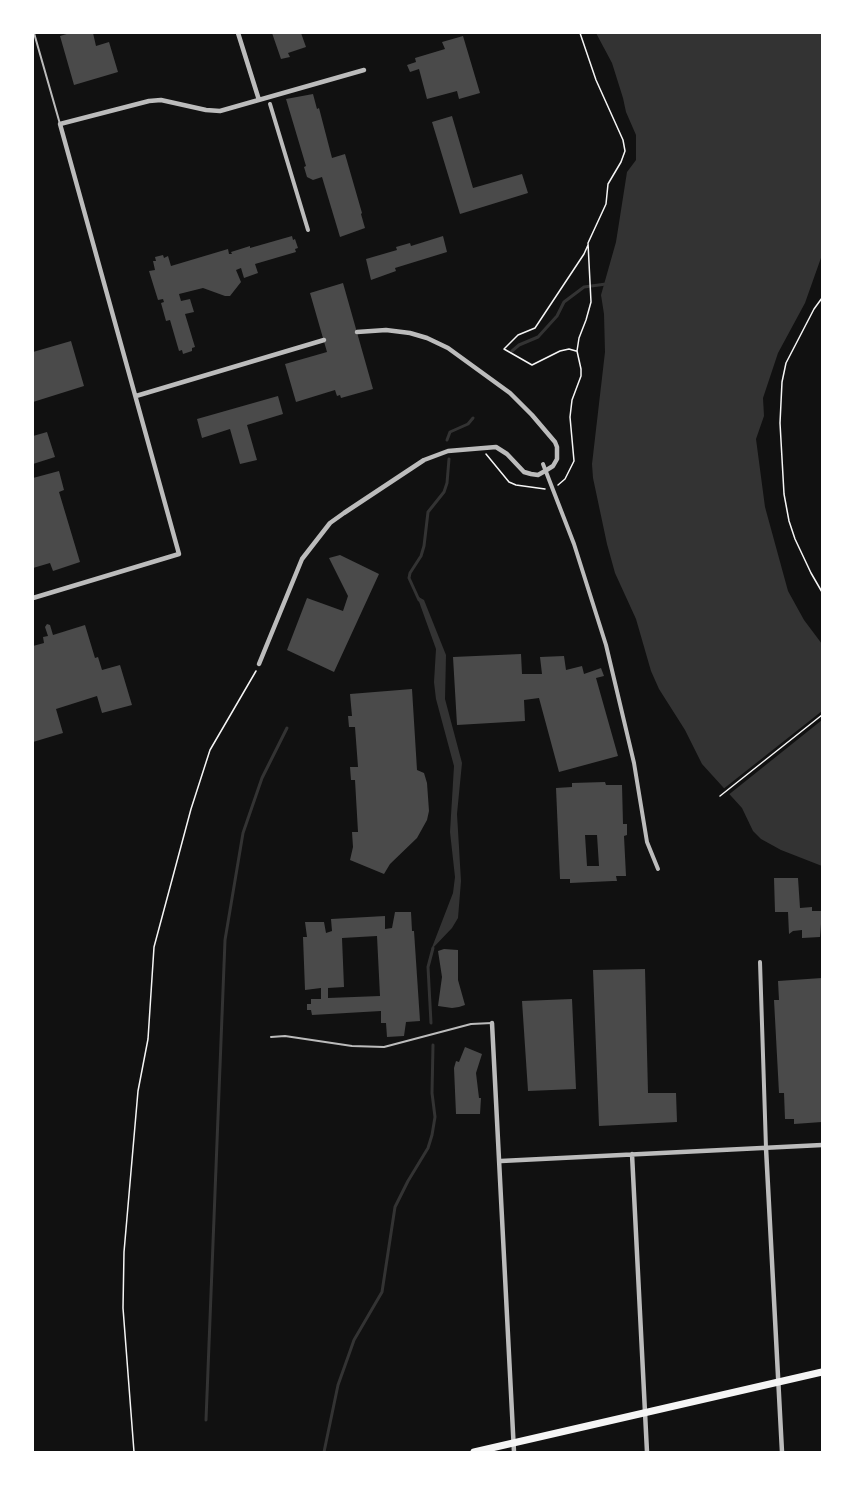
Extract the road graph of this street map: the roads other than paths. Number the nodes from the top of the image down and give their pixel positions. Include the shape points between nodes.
1 (34, 33) edge
2 (238, 33) edge
3 (364, 70) dead end
4 (259, 100) junction
5 (270, 104) dead end
6 (60, 124) junction
7 (308, 230) dead end
8 (357, 332) dead end
9 (324, 340) dead end
10 (136, 396) junction
11 (543, 464) dead end
12 (545, 471) junction
13 (33, 598) edge
14 (259, 664) road end
15 (658, 869) dead end
16 (760, 962) dead end
17 (492, 1023) joint
18 (271, 1037) dead end
19 (822, 1145) edge
20 (766, 1149) junction
21 (632, 1154) junction
22 (501, 1161) junction
23 (822, 1372) edge
24 (778, 1382) junction
25 (646, 1412) junction
26 (514, 1442) junction
27 (474, 1452) edge
28 (514, 1452) edge
29 (648, 1452) edge
30 (782, 1452) edge

1 - 6 lane
2 - 4 street
3 - 4 street
4 - 6 street via 220,111 149,101
5 - 7 street
6 - 10 street
8 - 12 street via 386,330 428,338 486,375 515,397 555,442 557,459
9 - 10 street
10 - 13 street via 179,554
11 - 12 street
12 - 14 street via 531,474 502,450 481,447 435,455 386,485 330,523 303,559
12 - 15 street via 574,544 606,645 634,763 647,842
16 - 20 street
17 - 18 lane via 471,1024 384,1047
17 - 22 street
19 - 20 street
20 - 21 street
20 - 24 street
21 - 22 street
21 - 25 street
22 - 26 street
23 - 24 main road
24 - 25 main road
24 - 30 street
25 - 26 main road
25 - 29 street
26 - 27 main road
26 - 28 street

